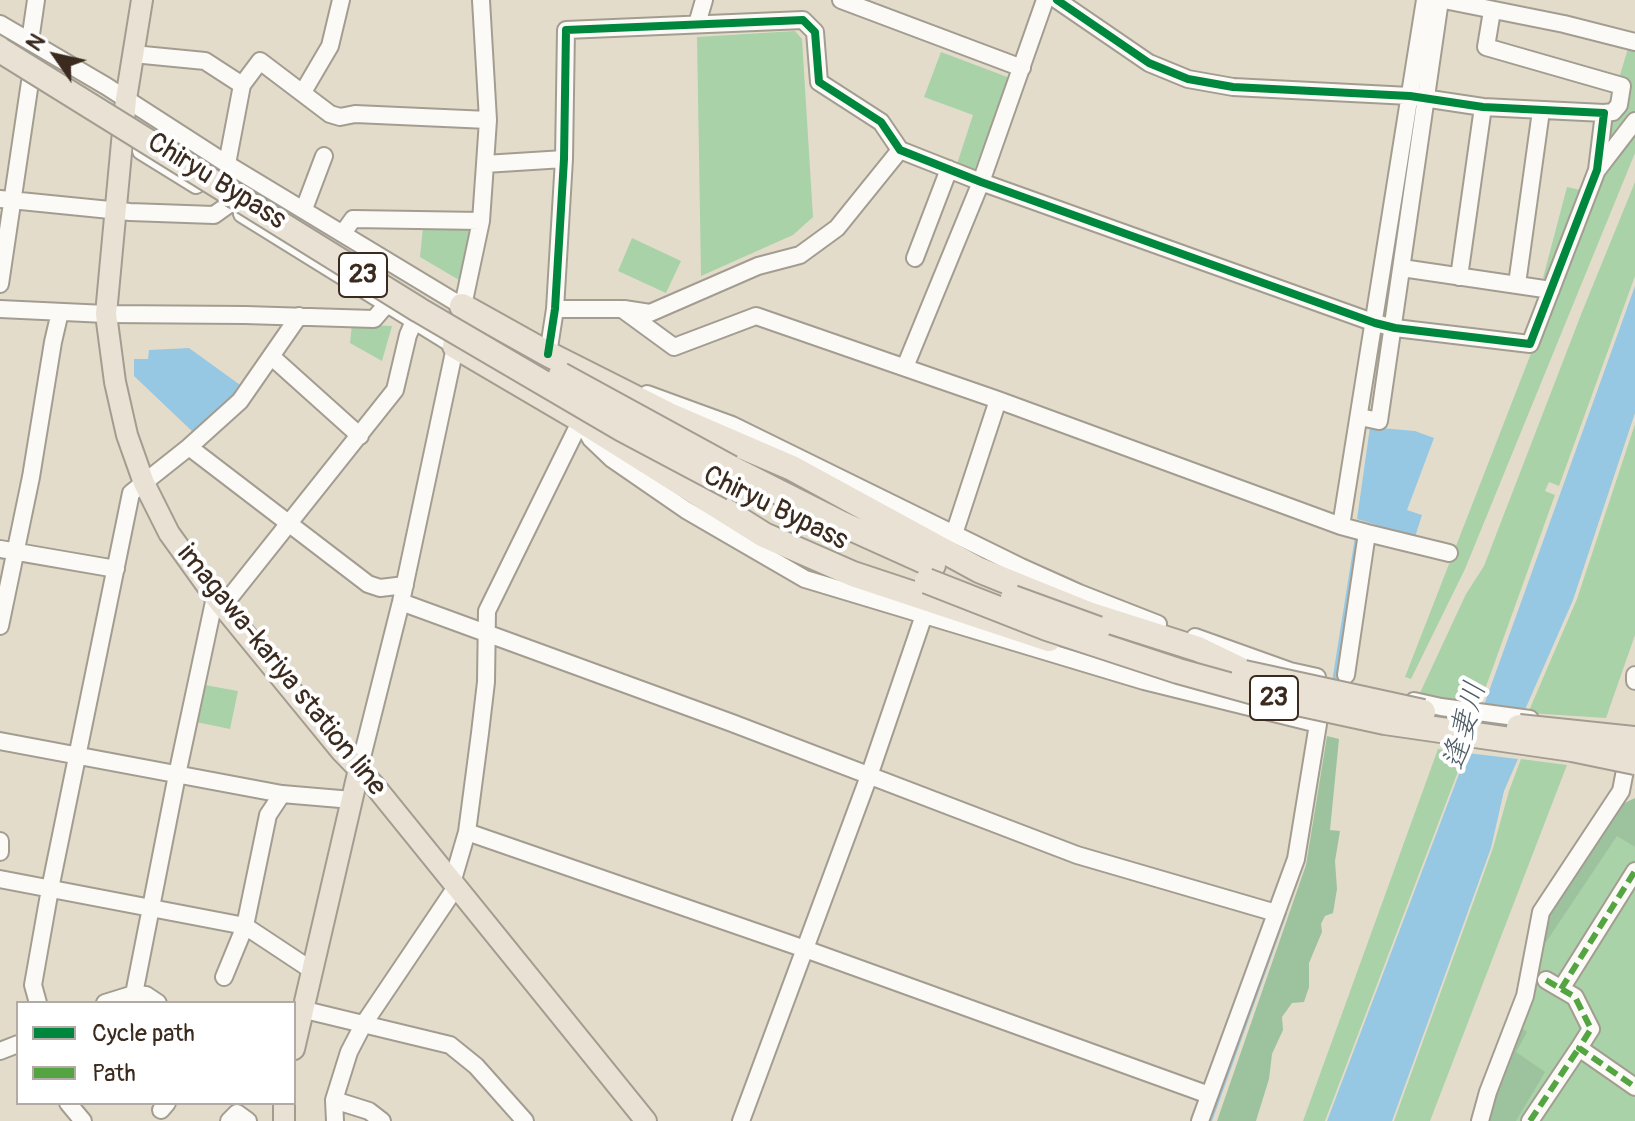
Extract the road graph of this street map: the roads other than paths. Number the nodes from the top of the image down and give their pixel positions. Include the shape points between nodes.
1 (36, 0) edge
2 (142, 0) edge
3 (341, 0) edge
4 (472, 0) edge
5 (481, 0) edge
6 (704, 0) edge
7 (841, 0) edge
8 (1045, 0) edge
9 (1057, 0) edge
10 (1425, 0) edge
11 (1442, 0) edge
12 (1492, 11) junction
13 (0, 24) edge
14 (697, 24) junction
15 (0, 31) edge
16 (30, 41) junction
17 (1635, 42) edge
18 (0, 50) edge
19 (133, 54) junction
20 (0, 63) edge
21 (1022, 68) junction
22 (30, 82) junction
23 (242, 85) junction
24 (303, 92) junction
25 (1418, 97) junction
26 (126, 99) junction
27 (1483, 107) junction
28 (1541, 111) junction
29 (1604, 113) junction
30 (488, 120) junction
31 (1635, 121) edge
32 (124, 139) junction
33 (900, 150) junction
34 (324, 156) dead end
35 (564, 159) junction
36 (227, 164) junction
37 (485, 164) junction
38 (949, 169) junction
39 (1597, 170) junction
40 (981, 182) junction
41 (5, 200) edge
42 (228, 205) junction
43 (304, 209) junction
44 (115, 210) junction
45 (481, 221) junction
46 (348, 236) junction
47 (915, 258) dead end
48 (1402, 268) junction
49 (1459, 277) junction
50 (0, 284) edge
51 (1517, 284) junction
52 (1551, 290) junction
53 (387, 304) junction
54 (462, 306) junction
55 (0, 309) edge
56 (555, 309) junction
57 (622, 309) junction
58 (60, 312) junction
59 (106, 314) junction
60 (299, 316) junction
61 (414, 321) junction
62 (1375, 323) junction
63 (1395, 328) junction
64 (455, 346) junction
65 (548, 354) junction
66 (272, 357) junction
67 (905, 367) junction
68 (611, 384) junction
69 (998, 400) junction
70 (1360, 417) junction
71 (581, 420) junction
72 (360, 436) junction
73 (189, 447) junction
74 (732, 478) junction
75 (144, 483) junction
76 (289, 523) junction
77 (1341, 526) junction
78 (1367, 533) junction
79 (954, 534) junction
80 (8, 550) edge
81 (1449, 553) dead end
82 (116, 569) junction
83 (930, 573) junction
84 (405, 585) junction
85 (219, 602) junction
86 (401, 602) junction
87 (924, 615) junction
88 (0, 626) edge
89 (485, 631) junction
90 (1102, 647) junction
91 (1346, 675) dead end
92 (1635, 675) edge
93 (1254, 676) junction
94 (1635, 681) edge
95 (1530, 719) dead end
96 (1635, 739) edge
97 (0, 741) edge
98 (75, 756) junction
99 (1631, 763) edge
100 (359, 769) junction
101 (177, 775) junction
102 (869, 776) junction
103 (1628, 791) edge
104 (282, 794) junction
105 (352, 800) junction
106 (467, 832) junction
107 (0, 841) edge
108 (0, 852) edge
109 (1635, 871) edge
110 (0, 879) edge
111 (454, 885) junction
112 (50, 889) junction
113 (151, 909) junction
114 (1276, 913) junction
115 (245, 926) junction
116 (805, 949) junction
117 (313, 971) junction
118 (224, 977) dead end
119 (134, 994) junction
120 (37, 1001) edge
121 (111, 1001) edge
122 (155, 1001) edge
123 (305, 1010) junction
124 (363, 1025) junction
125 (296, 1042) edge
126 (1579, 1048) junction
127 (1635, 1087) edge
128 (1209, 1095) junction
129 (334, 1100) junction
130 (70, 1105) edge
131 (636, 1117) edge
132 (83, 1121) edge
133 (335, 1121) edge
134 (382, 1121) edge
135 (525, 1121) edge
136 (741, 1121) edge
137 (1200, 1121) edge
138 (1480, 1121) edge
139 (1530, 1121) edge

1 - 16 street
2 - 19 main road, imagawa-kariya station line
3 - 24 street via 330,46
4 - 5 street
5 - 30 street
6 - 14 street
7 - 21 street
8 - 21 street
9 - 25 street via 1149,63 1188,79 1233,87
10 - 25 street
11 - 12 street
11 - 25 street
12 - 17 street
12 - 29 street via 1486,47 1622,86 1619,105
13 - 16 street
14 - 33 street via 803,20 815,32 819,82 881,122
14 - 35 street via 566,30
15 - 74 highway, Chiryu Bypass / 23, bridge
16 - 26 street
18 - 74 highway, Chiryu Bypass / 23, bridge via 419,310 622,429
19 - 23 street via 205,61
19 - 26 main road, imagawa-kariya station line
20 - 22 street
21 - 40 street
22 - 32 street
22 - 41 street
23 - 24 street via 260,61
23 - 36 street
24 - 30 street via 340,117
25 - 27 street
25 - 48 street
25 - 62 street
26 - 32 main road, imagawa-kariya station line
26 - 36 street
27 - 28 street
27 - 49 street
28 - 29 street
28 - 51 street
29 - 39 street
30 - 37 street
31 - 39 street
32 - 42 street
32 - 44 main road, imagawa-kariya station line
33 - 38 street
33 - 57 street via 837,228 800,255 758,266 650,313
34 - 43 street
35 - 37 street
35 - 56 street
36 - 43 street
37 - 45 street
38 - 40 street
38 - 47 street
39 - 52 street
40 - 62 street
40 - 67 street
41 - 44 street
41 - 50 street
42 - 44 street via 214,215
42 - 53 street
43 - 46 street
44 - 59 main road, imagawa-kariya station line
45 - 46 street via 353,219
45 - 54 street
46 - 54 street
48 - 49 street
48 - 63 street
49 - 51 street
51 - 52 street
52 - 63 street via 1530,344
53 - 60 street via 374,319
53 - 61 street
54 - 64 street
54 - 65 highway
55 - 58 street
56 - 57 street
56 - 65 street
57 - 67 street via 674,347 756,316
58 - 59 street
58 - 80 street
59 - 60 street
59 - 75 main road, imagawa-kariya station line via 115,382
60 - 66 street
61 - 64 street
61 - 72 street via 395,390
62 - 63 street
62 - 70 street
63 - 70 street via 1379,421
64 - 71 highway
64 - 84 street
65 - 68 highway
66 - 72 street
66 - 73 street via 240,401
67 - 69 street
68 - 79 street via 721,420
68 - 93 highway via 792,468 1011,585 1198,649
69 - 77 street
69 - 79 street
70 - 77 street
71 - 87 street via 612,459 686,510 805,579
71 - 89 street via 487,611
71 - 90 highway via 733,517 805,554 1076,648
72 - 76 street
73 - 75 street
73 - 76 street
74 - 83 highway, Chiryu Bypass / 23
75 - 82 street via 131,493
75 - 85 main road, imagawa-kariya station line via 169,533
76 - 84 street via 368,584
76 - 85 street
77 - 78 street
78 - 81 street
78 - 91 street
79 - 95 street via 1103,603 1290,671 1441,707
80 - 82 street
80 - 88 street
82 - 98 street
83 - 90 highway, Chiryu Bypass / 23, bridge via 1047,628
83 - 93 highway, Chiryu Bypass / 23, bridge
84 - 86 street
85 - 100 main road, imagawa-kariya station line
85 - 101 street
86 - 89 street
86 - 100 street
87 - 102 street
87 - 114 street via 1144,681 1318,724 1296,859
89 - 102 street
89 - 106 street via 486,682
90 - 99 highway, Chiryu Bypass / 23, bridge via 1279,699
92 - 94 street
93 - 96 highway, Chiryu Bypass / 23, bridge via 1423,712
97 - 98 street
98 - 101 street
98 - 112 street
99 - 103 street
100 - 105 main road
100 - 111 main road, imagawa-kariya station line
101 - 104 street
101 - 113 street
102 - 114 street via 1077,855
102 - 116 street
103 - 138 street via 1541,912 1525,996
104 - 105 street
104 - 115 street via 268,815
105 - 117 main road
106 - 111 street
106 - 116 street
107 - 108 street
109 - 126 street via 1554,984 1575,997 1591,1029
110 - 112 street
111 - 124 street
111 - 131 main road, imagawa-kariya station line
112 - 113 street
112 - 120 street via 33,985
113 - 115 street
113 - 119 street
114 - 128 street
115 - 117 street
115 - 118 street
116 - 128 street
116 - 136 street
117 - 123 main road
119 - 121 street
119 - 122 street
123 - 124 street
123 - 125 main road
124 - 129 street
124 - 135 street via 462,1052
126 - 127 street
126 - 139 street
128 - 137 street
129 - 133 street
129 - 134 street
130 - 132 street

